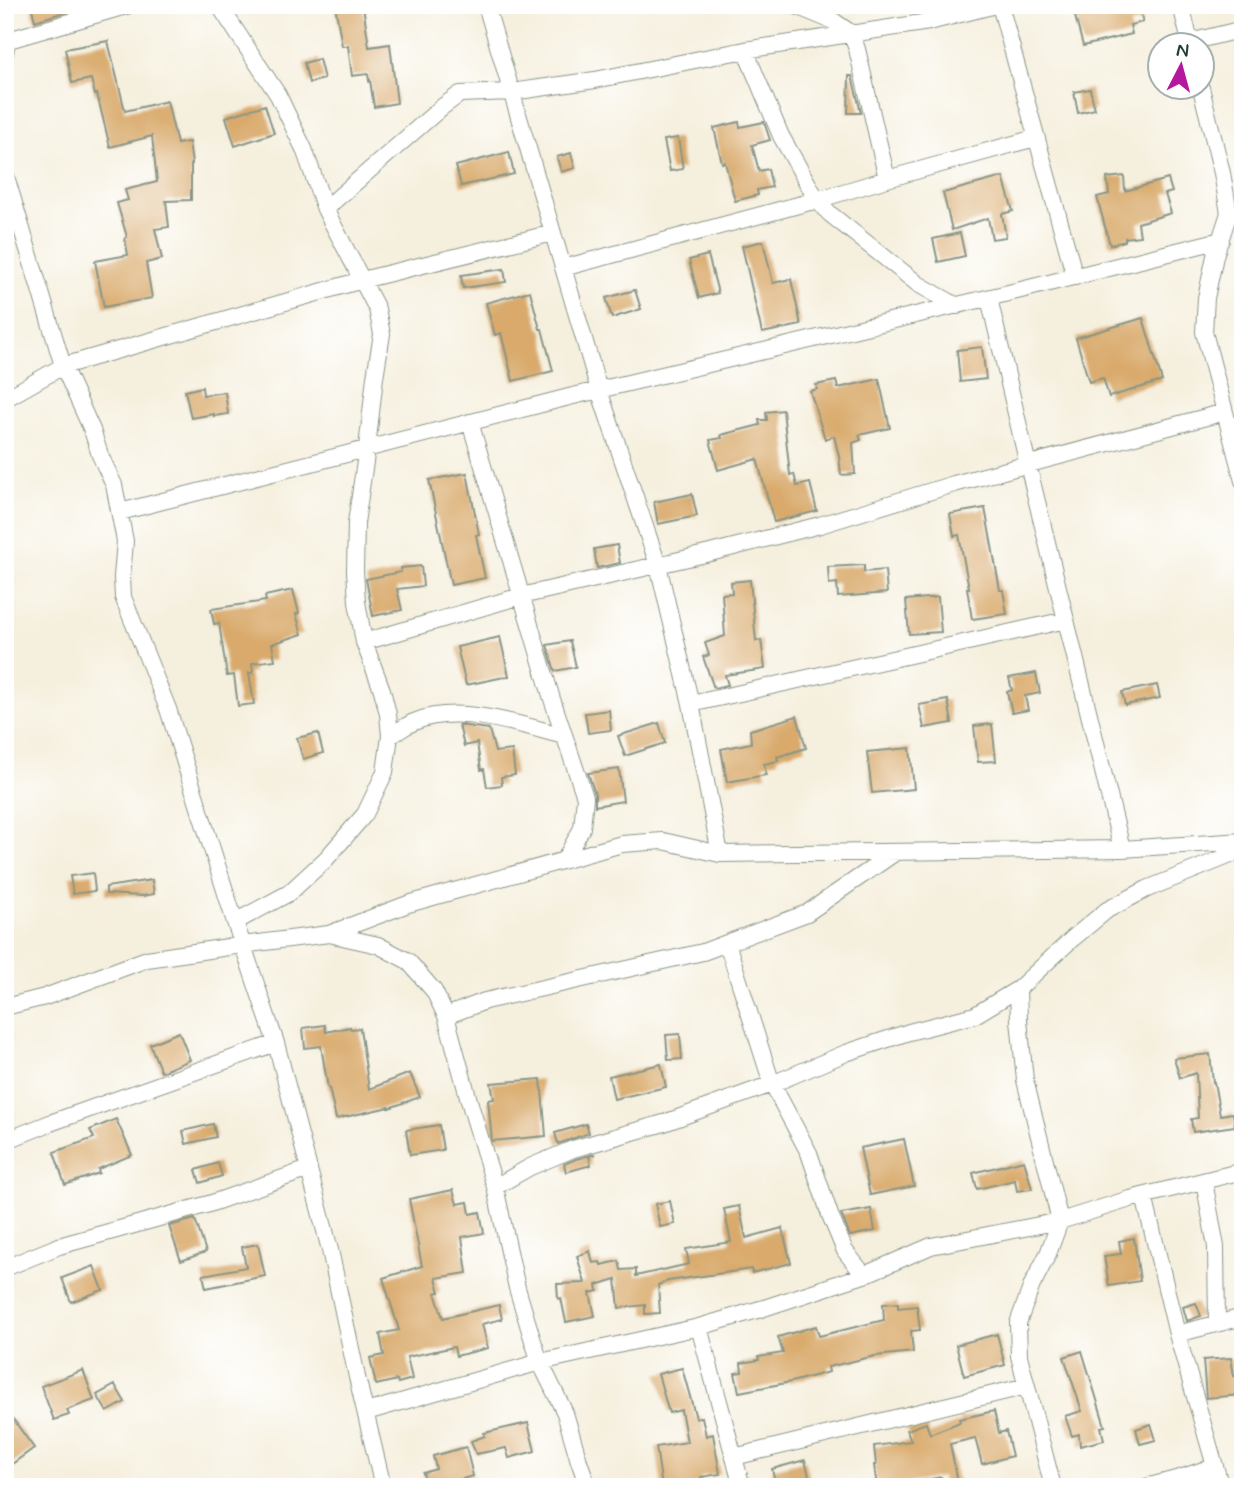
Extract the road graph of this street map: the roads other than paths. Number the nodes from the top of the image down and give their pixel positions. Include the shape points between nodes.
1 (129, 5) edge
2 (219, 5) edge
3 (486, 5) edge
4 (794, 5) edge
5 (925, 5) edge
6 (998, 5) edge
7 (1181, 5) edge
8 (929, 22) junction
9 (1243, 29) edge
10 (1187, 32) edge
11 (851, 33) junction
12 (1216, 37) edge
13 (6, 40) edge
14 (745, 50) junction
15 (512, 92) junction
16 (1204, 102) edge
17 (1035, 138) junction
18 (5, 173) edge
19 (887, 179) junction
20 (817, 200) junction
21 (326, 209) junction
22 (1236, 211) edge
23 (553, 233) junction
24 (1221, 240) junction
25 (563, 268) junction
26 (1075, 277) junction
27 (362, 280) junction
28 (989, 298) junction
29 (957, 306) junction
30 (63, 366) junction
31 (599, 390) junction
32 (5, 399) edge
33 (1225, 412) junction
34 (470, 422) junction
35 (367, 448) junction
36 (1028, 465) junction
37 (1243, 481) edge
38 (120, 512) junction
39 (658, 565) junction
40 (521, 596) junction
41 (1066, 620) junction
42 (364, 642) junction
43 (691, 704) junction
44 (390, 736) junction
45 (564, 736) junction
46 (1243, 841) edge
47 (1122, 849) junction
48 (1243, 850) edge
49 (897, 852) junction
50 (720, 854) junction
51 (565, 859) junction
52 (235, 922) junction
53 (329, 934) junction
54 (727, 943) junction
55 (242, 945) junction
56 (1018, 989) junction
57 (5, 1007) edge
58 (446, 1016) junction
59 (276, 1043) junction
60 (772, 1084) junction
61 (5, 1141) edge
62 (309, 1169) junction
63 (1243, 1171) edge
64 (1204, 1181) junction
65 (495, 1187) junction
66 (1144, 1196) junction
67 (1060, 1221) junction
68 (5, 1268) edge
69 (864, 1275) junction
70 (1243, 1317) edge
71 (1217, 1322) junction
72 (699, 1326) junction
73 (1177, 1334) junction
74 (540, 1362) junction
75 (1027, 1385) junction
76 (366, 1412) junction
77 (734, 1457) junction
78 (1215, 1466) junction
79 (383, 1487) edge
80 (588, 1487) edge
81 (742, 1487) edge
82 (1053, 1487) edge
83 (1146, 1487) edge
84 (1221, 1487) edge

1 - 13 street
2 - 21 street via 278,95
3 - 15 street
4 - 11 street
5 - 8 street
6 - 8 street
6 - 17 street
7 - 10 street
8 - 11 street
9 - 12 street
11 - 14 street
11 - 19 street
14 - 15 street
14 - 20 street via 781,135
15 - 21 street via 460,94
15 - 23 street
16 - 22 street
17 - 19 street
17 - 26 street
18 - 30 street
19 - 20 street
20 - 25 street
20 - 29 street via 918,284
21 - 27 street
22 - 24 street
23 - 25 street
23 - 27 street
24 - 26 street
24 - 33 street via 1206,298 1204,332
25 - 31 street
26 - 28 street
27 - 30 street
27 - 35 street via 377,309 382,334
28 - 29 street
28 - 36 street
29 - 31 street
30 - 32 street
30 - 38 street via 114,485
31 - 34 street
31 - 39 street
33 - 36 street
33 - 37 street
34 - 35 street
34 - 40 street
35 - 38 street
35 - 42 street via 356,523 355,571
36 - 39 street via 820,525
36 - 41 street
38 - 52 street via 125,541 123,597 168,709
39 - 40 street
39 - 43 street
40 - 42 street
40 - 45 street
41 - 43 street
41 - 47 street
42 - 44 street via 382,690
43 - 50 street
44 - 45 street via 414,722 456,715 496,719
44 - 52 street via 385,772 365,814 289,892
45 - 51 street via 585,797 582,828
46 - 47 street
47 - 49 street
48 - 56 street via 1107,910
49 - 50 street
49 - 54 street via 807,913
50 - 51 street via 663,841 622,844
51 - 53 street via 408,904
52 - 55 street
53 - 55 street
53 - 58 street via 378,945 408,961 434,991
54 - 58 street via 485,1001
54 - 60 street
55 - 57 street via 147,959
55 - 59 street
56 - 60 street via 975,1015 846,1053
56 - 67 street via 1025,1080
58 - 65 street
59 - 61 street
59 - 62 street
60 - 65 street via 664,1124 572,1149
60 - 69 street via 809,1153 845,1251
62 - 68 street via 59,1246
62 - 76 street
63 - 64 street
64 - 66 street
64 - 71 street via 1216,1247
65 - 74 street via 517,1288
66 - 67 street
66 - 73 street
67 - 69 street via 931,1246
67 - 75 street via 1018,1323 1019,1356
69 - 72 street
70 - 71 street
71 - 73 street
72 - 74 street
72 - 77 street
73 - 78 street
74 - 76 street
74 - 80 street via 565,1412
75 - 77 street
75 - 82 street
76 - 79 street
77 - 81 street
78 - 83 street
78 - 84 street

